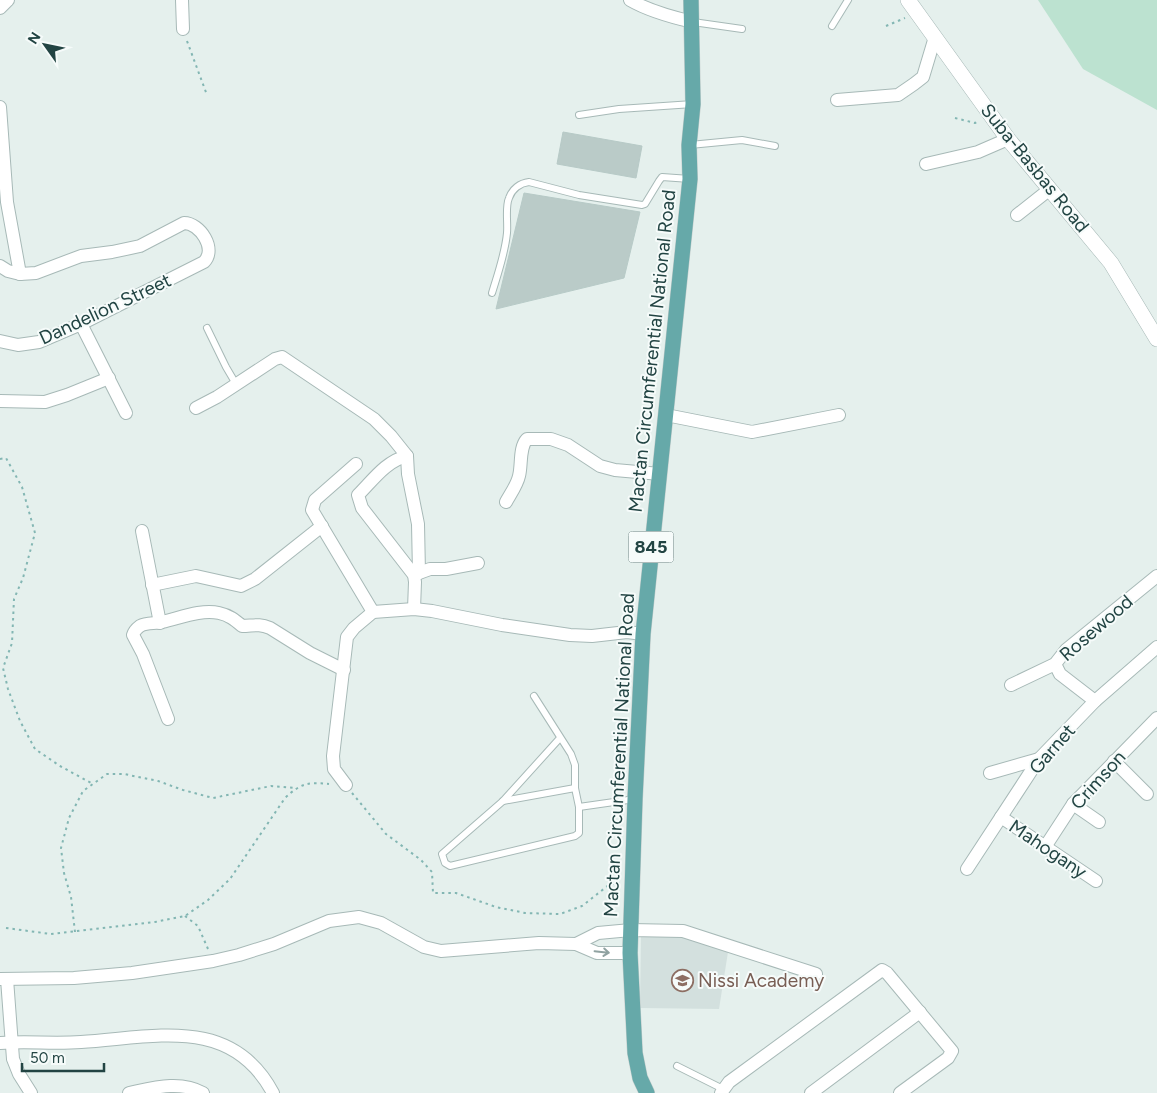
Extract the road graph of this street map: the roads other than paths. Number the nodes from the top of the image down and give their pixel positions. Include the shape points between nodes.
1 (8, 0) edge
2 (182, 0) edge
3 (630, 0) edge
4 (691, 0) edge
5 (848, 0) edge
6 (908, 0) edge
7 (0, 8) edge
8 (693, 22) junction
9 (832, 26) dead end
10 (183, 29) road end
11 (742, 29) dead end
12 (935, 37) junction
13 (837, 100) dead end
14 (693, 104) junction
15 (0, 107) edge
16 (579, 116) dead end
17 (1008, 139) junction
18 (689, 145) junction
19 (775, 146) dead end
20 (926, 164) dead end
21 (690, 179) junction
22 (1050, 190) junction
23 (3, 200) edge
24 (1017, 215) dead end
25 (0, 266) edge
26 (20, 274) junction
27 (492, 293) dead end
28 (81, 324) junction
29 (207, 328) dead end
30 (1157, 339) edge
31 (0, 342) edge
32 (109, 378) junction
33 (236, 384) junction
34 (0, 401) edge
35 (196, 408) dead end
36 (126, 413) dead end
37 (840, 415) dead end
38 (666, 416) junction
39 (407, 456) junction
40 (356, 464) dead end
41 (660, 474) junction
42 (506, 502) dead end
43 (322, 526) junction
44 (142, 531) dead end
45 (478, 563) dead end
46 (416, 574) junction
47 (1157, 576) edge
48 (152, 585) junction
49 (414, 609) junction
50 (373, 612) junction
51 (160, 623) junction
52 (643, 634) junction
53 (1156, 649) edge
54 (1055, 664) junction
55 (344, 670) junction
56 (1011, 685) dead end
57 (534, 696) dead end
58 (1095, 701) junction
59 (168, 719) dead end
60 (1155, 725) edge
61 (560, 738) junction
62 (1039, 759) junction
63 (1114, 761) junction
64 (990, 773) dead end
65 (346, 785) road end
66 (575, 788) junction
67 (1148, 794) dead end
68 (635, 800) junction
69 (503, 801) junction
70 (1073, 804) junction
71 (579, 807) junction
72 (1001, 817) junction
73 (1099, 822) dead end
74 (1045, 847) junction
75 (967, 869) dead end
76 (1096, 881) dead end
77 (630, 930) junction
78 (576, 944) junction
79 (630, 954) junction
80 (816, 974) dead end
81 (4, 979) edge
82 (920, 1012) junction
83 (6, 1043) edge
84 (677, 1066) dead end
85 (916, 1088) edge
86 (645, 1091) edge
87 (722, 1091) edge
88 (31, 1093) edge
89 (129, 1093) edge
90 (203, 1093) edge
91 (273, 1093) edge
92 (811, 1093) edge
93 (900, 1093) edge

1 - 7 street
2 - 10 street
3 - 8 street
4 - 8 main road, Mactan Circumferential National Road / 845
5 - 9 lane
6 - 12 street, Suba-Basbas Road
8 - 11 lane
8 - 14 main road, Mactan Circumferential National Road / 845
12 - 13 street via 923,77 898,95
12 - 17 street, Suba-Basbas Road
14 - 16 lane via 618,109
14 - 18 main road, Mactan Circumferential National Road / 845
15 - 23 street
17 - 20 street via 978,152
17 - 22 street, Suba-Basbas Road
18 - 19 lane via 742,140
18 - 21 main road, Mactan Circumferential National Road / 845
21 - 27 lane via 662,177 642,205 579,195 529,182 521,184 508,200 504,256
21 - 38 main road, Mactan Circumferential National Road / 845
22 - 24 street
22 - 30 street, Suba-Basbas Road via 1111,263
23 - 26 street
25 - 26 street
26 - 28 street, Dandelion Street via 36,273 81,256 140,246 184,223 198,228 208,244 209,253 204,262
28 - 31 street, Dandelion Street via 39,342 18,345
28 - 32 street
29 - 33 lane
32 - 34 street via 44,402
32 - 36 street
33 - 35 street
33 - 39 street via 282,357 374,420
37 - 38 street via 752,432
38 - 41 main road, Mactan Circumferential National Road / 845
39 - 46 street via 418,524
39 - 46 street via 389,464 358,495 362,508
40 - 43 street via 315,500 312,510
41 - 42 street via 615,470 600,466 568,445 551,439 527,439 519,476
41 - 52 main road, Mactan Circumferential National Road / 845
43 - 48 street via 255,579 241,586 196,576
43 - 50 street
44 - 48 street
45 - 46 street
46 - 49 street
47 - 54 street, Rosewood via 1066,650
48 - 51 street
49 - 50 street
49 - 52 street via 570,635
50 - 55 street via 347,637
51 - 55 street via 184,616 219,613 232,617 242,626 250,624 270,628
51 - 59 street via 140,626 133,635
52 - 68 main road, Mactan Circumferential National Road / 845
53 - 58 street, Garnet
54 - 56 street
54 - 58 street, Rosewood via 1060,674
55 - 65 street via 333,756 334,769
57 - 61 lane
58 - 62 street, Garnet
60 - 63 street, Crimson
61 - 66 lane via 575,766
61 - 69 lane
62 - 64 street
62 - 72 street, Garnet
63 - 67 street
63 - 70 street, Crimson
66 - 69 lane
66 - 71 lane
68 - 71 lane
68 - 77 main road, Mactan Circumferential National Road / 845
69 - 71 lane via 442,854 445,863 450,866 575,836 578,833
70 - 73 street
70 - 74 street, Crimson
72 - 74 street, Mahogany
72 - 75 street, Garnet
74 - 76 street, Mahogany
77 - 78 street via 598,933
77 - 79 main road, Mactan Circumferential National Road / 845
77 - 80 street via 683,932
78 -> 79 street via 597,953
78 - 81 street via 539,943 441,950 424,947 381,923 360,917 329,921 274,944 213,961 74,978
79 - 86 main road, Mactan Circumferential National Road / 845 via 635,1052
81 - 83 street
82 - 85 street via 952,1053
82 - 87 street via 888,973 880,971 729,1082
82 - 92 street
83 - 88 street
83 - 91 street via 78,1042 174,1034 199,1037 222,1044 240,1055 262,1076
84 - 87 lane
85 - 93 street
89 - 90 street via 179,1086

